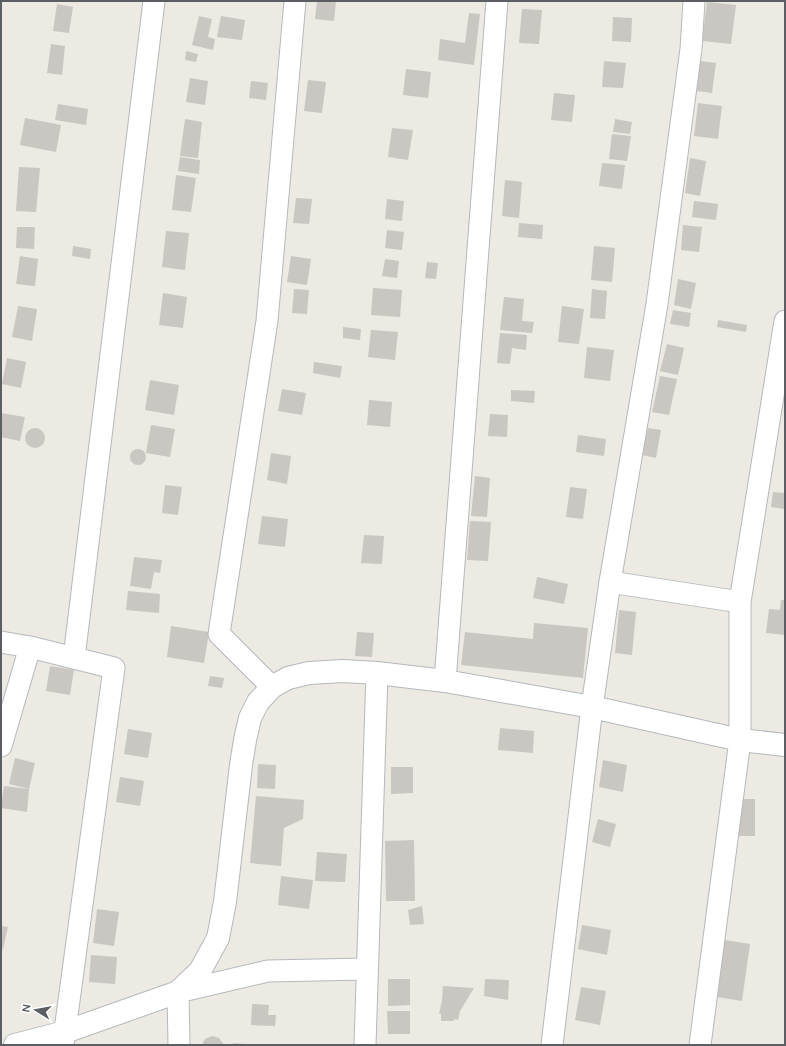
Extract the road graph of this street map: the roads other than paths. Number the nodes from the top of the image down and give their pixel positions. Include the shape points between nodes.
1 (154, 1) edge
2 (295, 1) edge
3 (497, 1) edge
4 (694, 1) edge
5 (785, 321) edge
6 (610, 582) junction
7 (740, 602) junction
8 (1, 642) edge
9 (30, 647) junction
10 (74, 658) junction
11 (377, 673) junction
12 (445, 681) junction
13 (272, 687) junction
14 (592, 707) junction
15 (740, 740) junction
16 (785, 745) edge
17 (1, 746) edge
18 (367, 969) junction
19 (178, 992) junction
20 (64, 1038) edge
21 (15, 1045) edge
22 (179, 1045) edge
23 (365, 1045) edge
24 (552, 1045) edge
25 (700, 1045) edge

1 - 10 street
2 - 13 street via 267,321 219,634
3 - 12 street
4 - 6 street via 691,49 657,304
5 - 7 street
6 - 7 street
6 - 14 street
7 - 15 street
8 - 9 street
9 - 10 street
9 - 17 street
10 - 20 street via 114,668
11 - 12 street
11 - 13 street via 309,673 288,678
11 - 18 street
12 - 14 street
13 - 19 street via 258,702 250,718 245,740 225,902 218,938 200,971
14 - 15 street
14 - 24 street
15 - 16 street
15 - 25 street
18 - 19 street via 268,971
18 - 23 street
19 - 20 street
19 - 22 street
20 - 21 street

